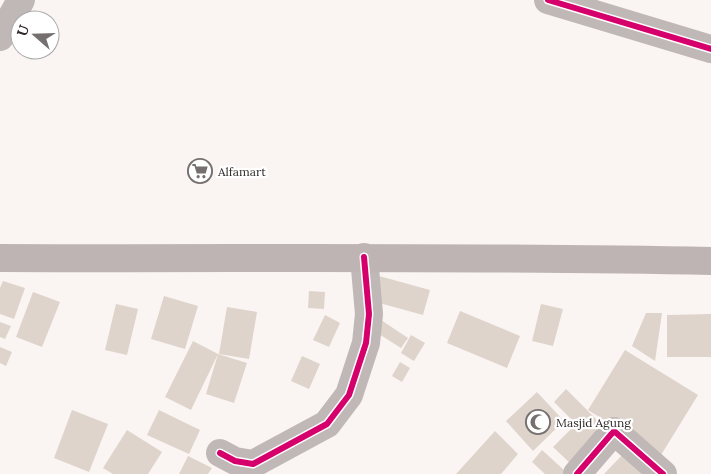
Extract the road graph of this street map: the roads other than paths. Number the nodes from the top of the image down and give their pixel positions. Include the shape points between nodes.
1 (20, 0) edge
2 (548, 0) edge
3 (599, 7) edge
4 (0, 37) edge
5 (711, 49) edge
6 (364, 257) junction
7 (0, 258) edge
8 (711, 261) edge
9 (220, 452) dead end
10 (577, 474) edge
11 (663, 474) edge

1 - 4 street
2 - 3 street
3 - 5 street
6 - 7 highway via 252,260
6 - 8 highway
6 - 9 street via 369,314 366,343 349,394 333,417 327,424 253,464 235,461
10 - 11 street via 614,431

